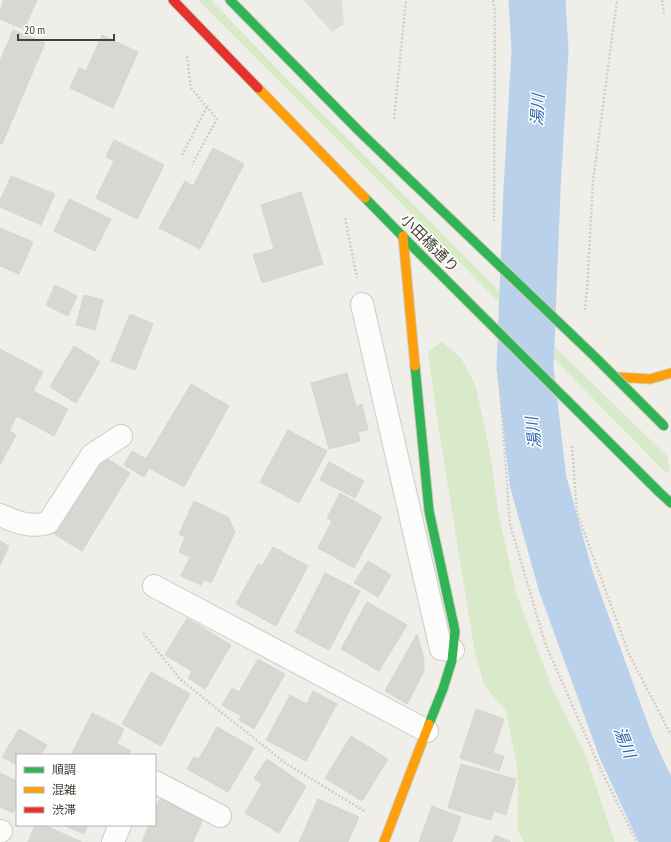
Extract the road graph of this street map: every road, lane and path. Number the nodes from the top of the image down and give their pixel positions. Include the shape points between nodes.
1 (173, 0) edge
2 (230, 0) edge
3 (406, 0) edge
4 (493, 0) edge
5 (662, 0) edge
6 (664, 13) dead end
7 (187, 50) dead end
8 (207, 107) junction
9 (394, 119) dead end
10 (182, 155) dead end
11 (192, 165) dead end
12 (344, 215) dead end
13 (494, 228) dead end
14 (403, 236) junction
15 (362, 304) joint
16 (498, 368) dead end
17 (671, 373) edge
18 (615, 377) junction
19 (671, 433) edge
20 (121, 436) dead end
21 (671, 503) edge
22 (0, 515) edge
23 (154, 586) dead end
24 (143, 633) dead end
25 (453, 650) junction
26 (427, 731) junction
27 (156, 783) edge
28 (220, 816) dead end
29 (120, 826) edge
30 (390, 827) junction
31 (113, 842) edge
32 (384, 842) edge
33 (637, 842) edge

1 - 14 main road, 小田橋通り
2 - 18 main road, 小田橋通り, bridge via 359,131
3 - 9 path
4 - 13 path
5 - 6 path
7 - 8 path via 191,88
8 - 10 path
8 - 11 path via 216,119
12 - 15 path
14 - 21 main road, 小田橋通り, bridge
14 - 25 main road via 429,511 455,631
15 - 25 street via 441,649
16 - 33 path via 510,524 545,643 600,768
17 - 18 main road via 644,380
18 - 19 main road, 小田橋通り, bridge
20 - 22 street via 92,455 48,522 40,525 19,524
23 - 26 street
24 - 30 path via 181,680 285,763
25 - 26 main road via 452,660
26 - 30 main road
27 - 28 street
29 - 31 street
30 - 32 main road

